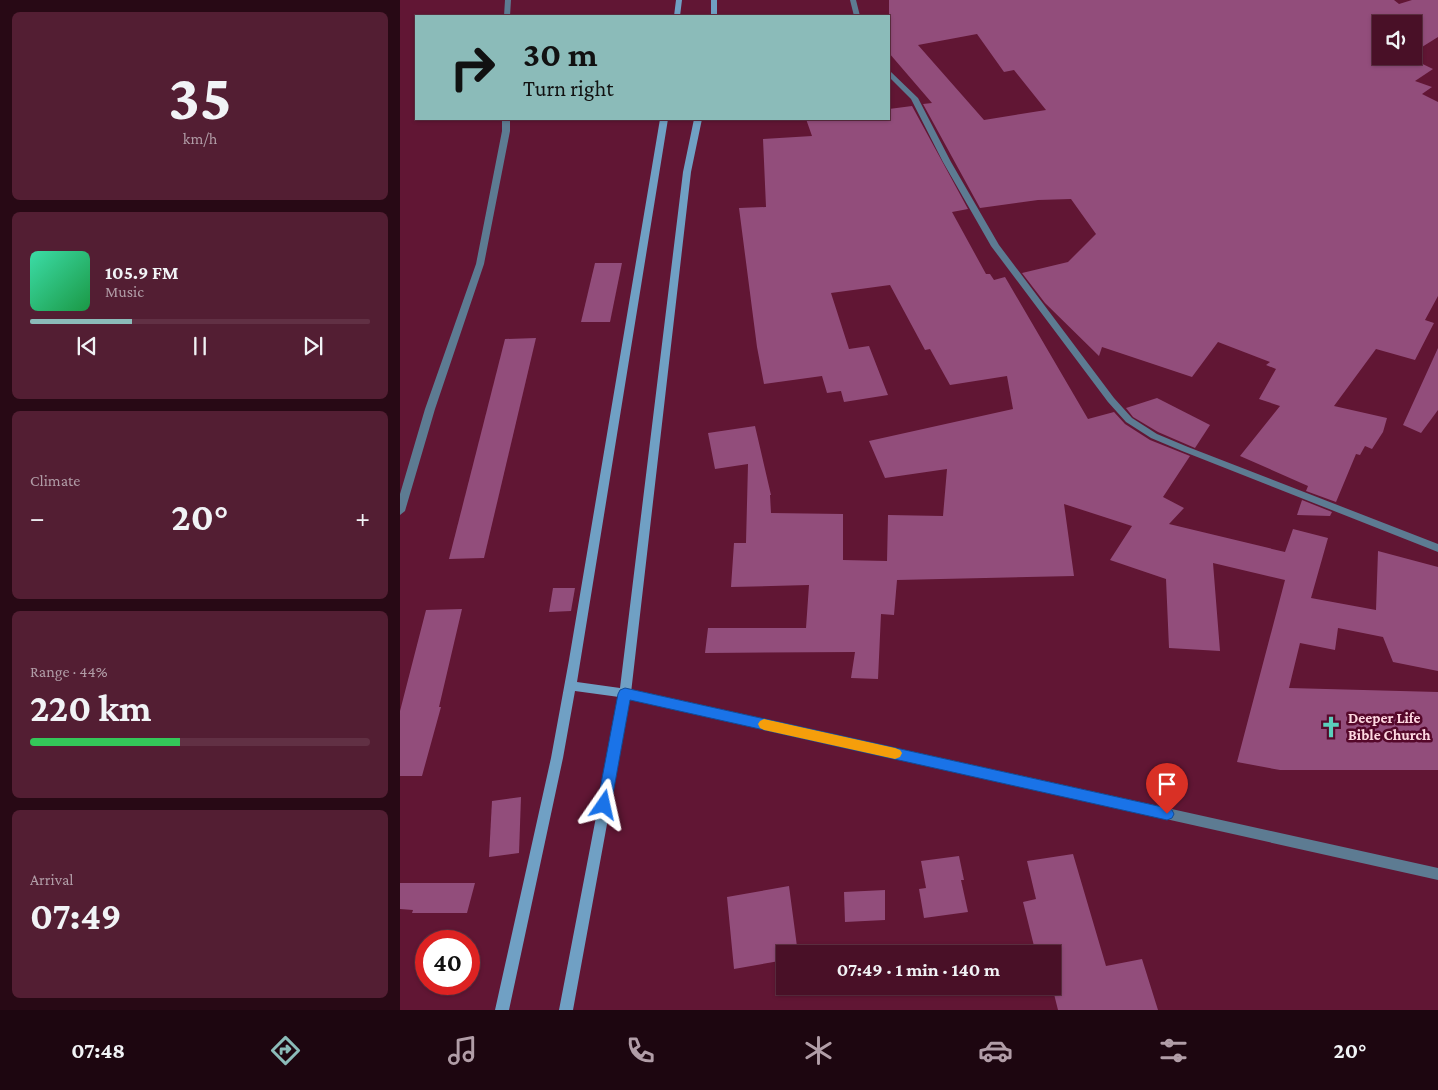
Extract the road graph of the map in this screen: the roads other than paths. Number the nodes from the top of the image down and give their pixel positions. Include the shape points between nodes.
1 (508, 0) edge
2 (680, 0) edge
3 (714, 0) edge
4 (853, 0) edge
5 (507, 15) edge
6 (677, 15) edge
7 (714, 15) edge
8 (857, 15) edge
9 (890, 74) edge
10 (506, 120) edge
11 (664, 120) edge
12 (698, 120) edge
13 (400, 511) edge
14 (1438, 548) edge
15 (571, 686) junction
16 (625, 694) junction
17 (1438, 874) edge
18 (502, 1010) edge
19 (566, 1010) edge

1 - 5 street
2 - 6 street
3 - 7 street
4 - 8 street
9 - 14 street via 914,98 995,246 1129,420 1154,436 1185,449
10 - 13 street via 480,264 430,409
11 - 15 street
12 - 16 street via 686,172
15 - 16 street
15 - 18 street
16 - 17 street
16 - 19 street

